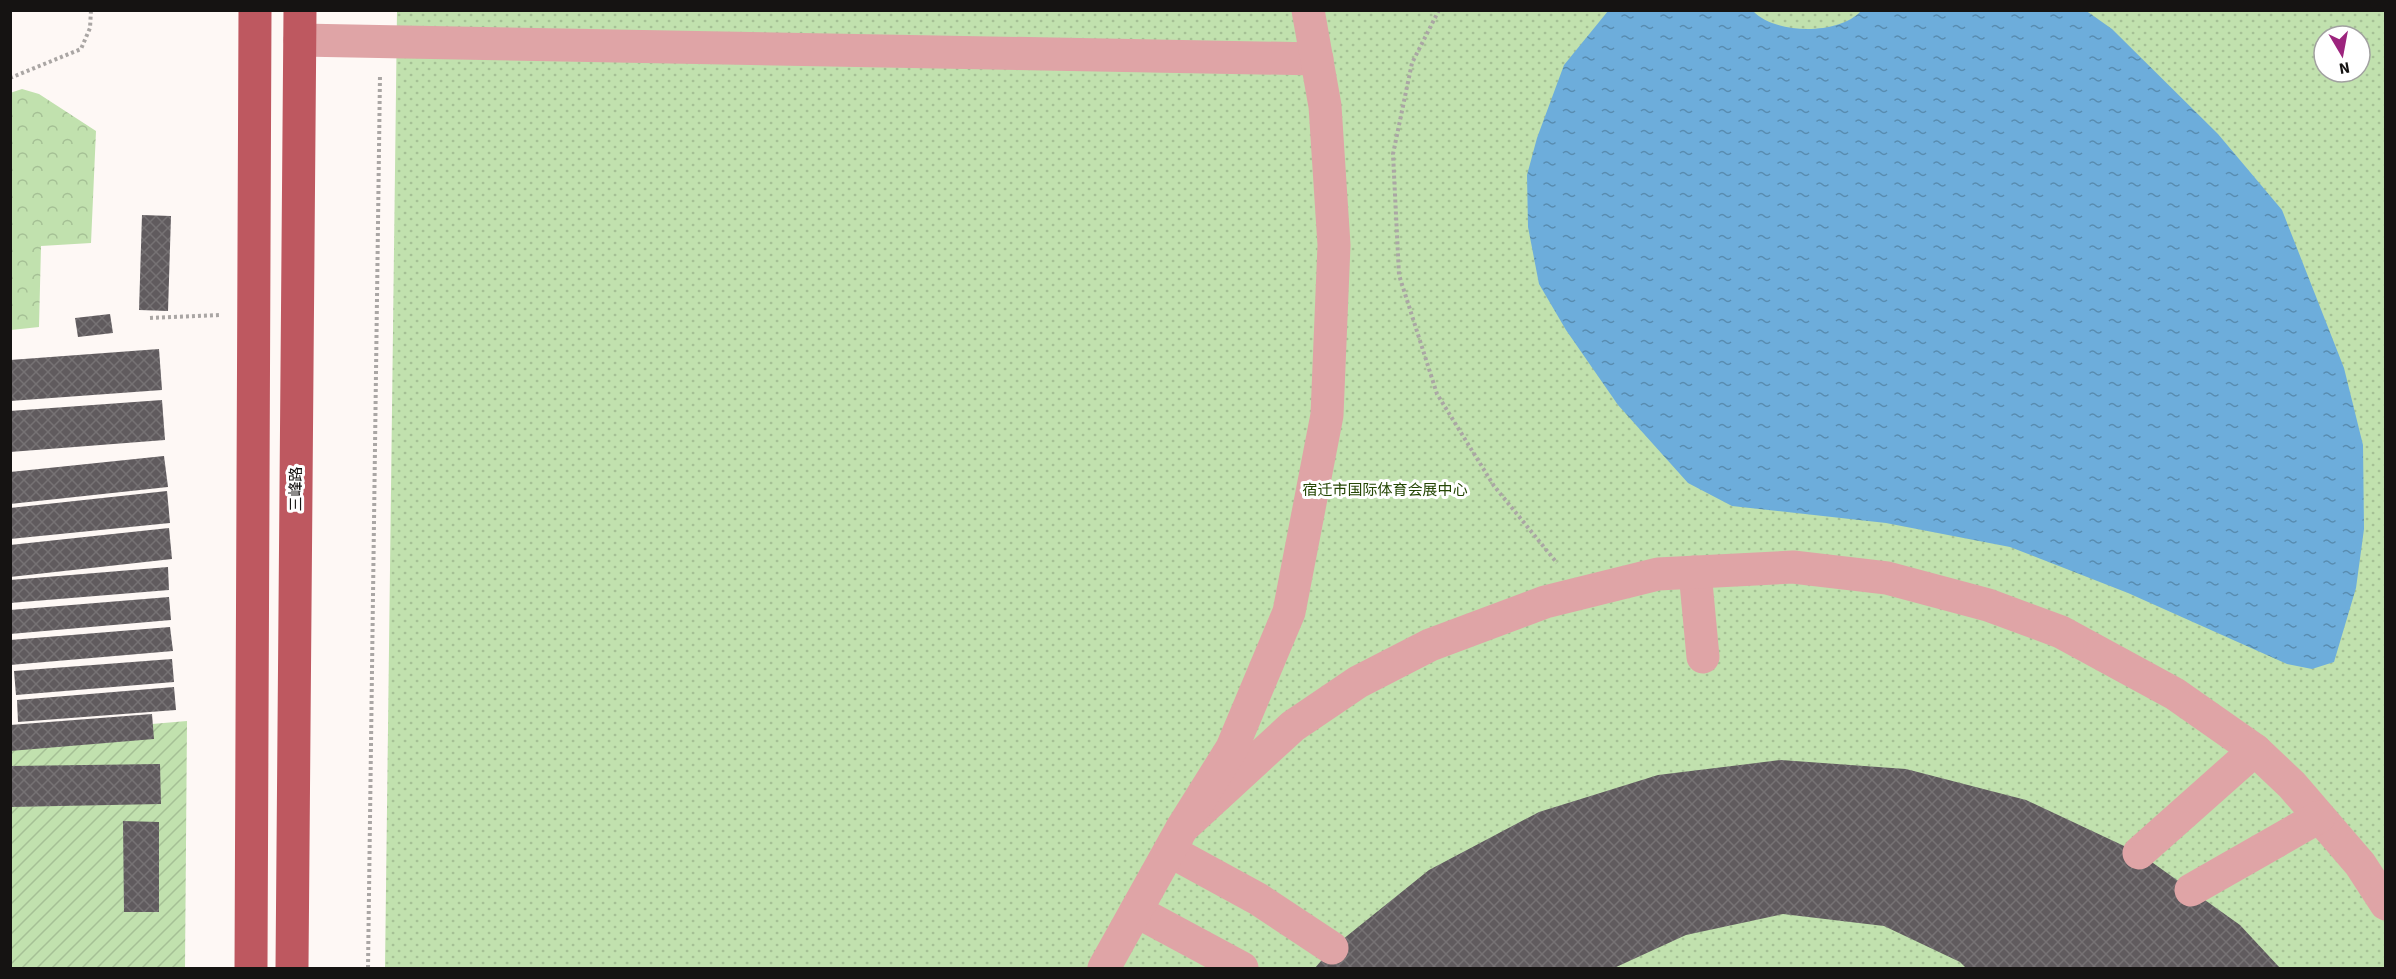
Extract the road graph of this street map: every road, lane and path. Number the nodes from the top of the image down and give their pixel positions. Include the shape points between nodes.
1 (91, 10) edge
2 (255, 10) edge
3 (1308, 10) edge
4 (1439, 10) edge
5 (300, 25) edge
6 (380, 41) junction
7 (1317, 58) junction
8 (10, 78) edge
9 (220, 315) dead end
10 (150, 318) dead end
11 (1695, 572) junction
12 (1582, 593) junction
13 (1703, 657) dead end
14 (2255, 750) junction
15 (2319, 817) junction
16 (1176, 839) junction
17 (2139, 853) dead end
18 (2191, 890) dead end
19 (2385, 904) edge
20 (1136, 911) junction
21 (1332, 948) dead end
22 (251, 969) edge
23 (292, 969) edge
24 (368, 969) edge
25 (1104, 969) edge
26 (1242, 969) edge

1 - 8 path via 90,28 81,50
2 - 22 main road
3 - 7 lane
4 - 12 path via 1412,63 1393,154 1399,275 1437,394 1494,486
5 - 6 lane
5 - 23 main road, 三峰路
6 - 7 lane
6 - 24 path
7 - 16 lane via 1325,106 1334,245 1327,415 1289,612 1232,748
9 - 10 path
11 - 12 lane via 1658,574
11 - 13 lane
11 - 14 lane via 1793,567 1887,578 1988,605 2061,632 2175,694
12 - 16 lane via 1545,602 1430,645 1358,682 1293,726
14 - 15 lane
14 - 17 lane
15 - 18 lane
15 - 19 lane via 2360,864
16 - 20 lane
16 - 21 lane
20 - 25 lane
20 - 26 lane

